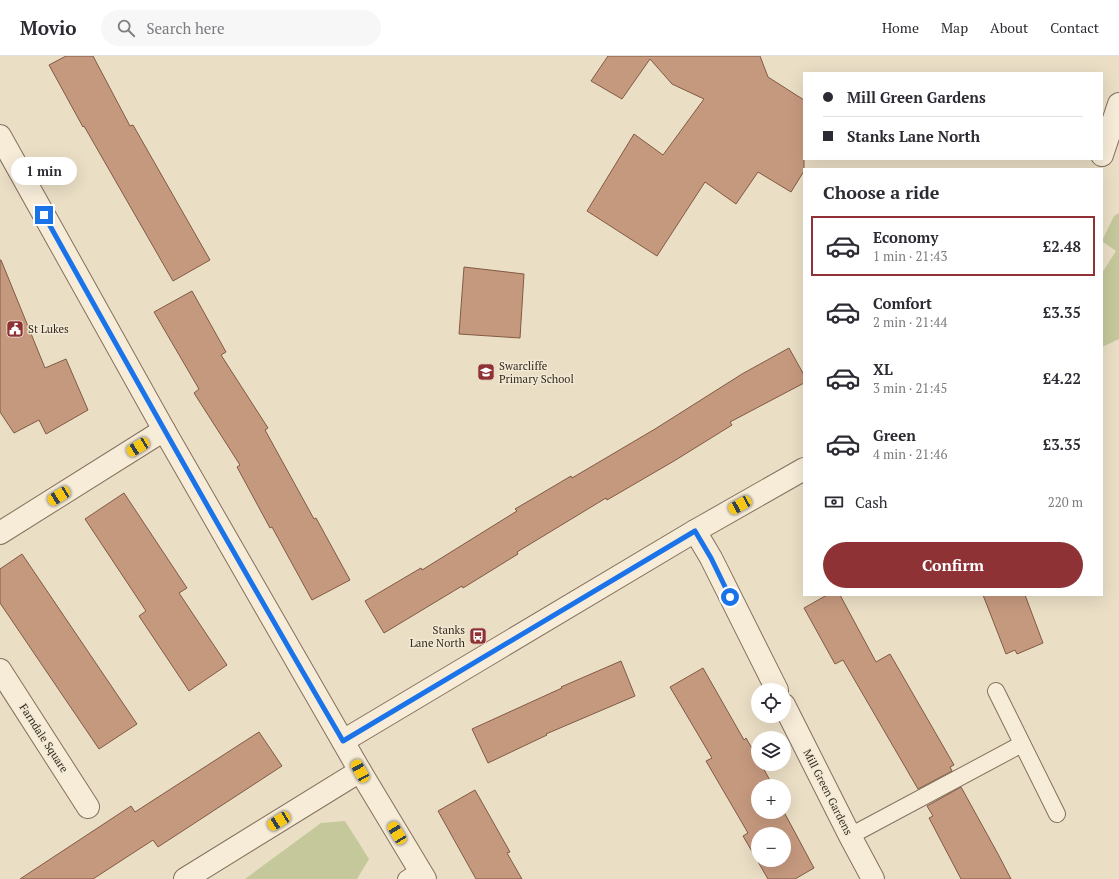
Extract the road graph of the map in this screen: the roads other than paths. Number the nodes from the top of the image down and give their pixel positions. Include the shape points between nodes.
1 (1119, 104) edge
2 (0, 136) edge
3 (1104, 157) edge
4 (164, 430) junction
5 (803, 470) edge
6 (695, 531) junction
7 (0, 533) edge
8 (0, 670) edge
9 (774, 683) edge
10 (996, 692) dead end
11 (791, 719) edge
12 (343, 741) junction
13 (1022, 744) junction
14 (360, 771) junction
15 (88, 807) dead end
16 (1057, 814) dead end
17 (850, 836) junction
18 (417, 876) edge
19 (185, 879) edge
20 (873, 879) edge

1 - 3 street
2 - 4 street
4 - 7 street
4 - 12 street
5 - 6 street
6 - 9 street
6 - 12 street
8 - 15 street, Farndale Square
10 - 13 lane
11 - 17 street, Mill Green Gardens
12 - 14 street
13 - 16 lane
13 - 17 lane
14 - 18 street
14 - 19 street
17 - 20 street, Mill Green Gardens

